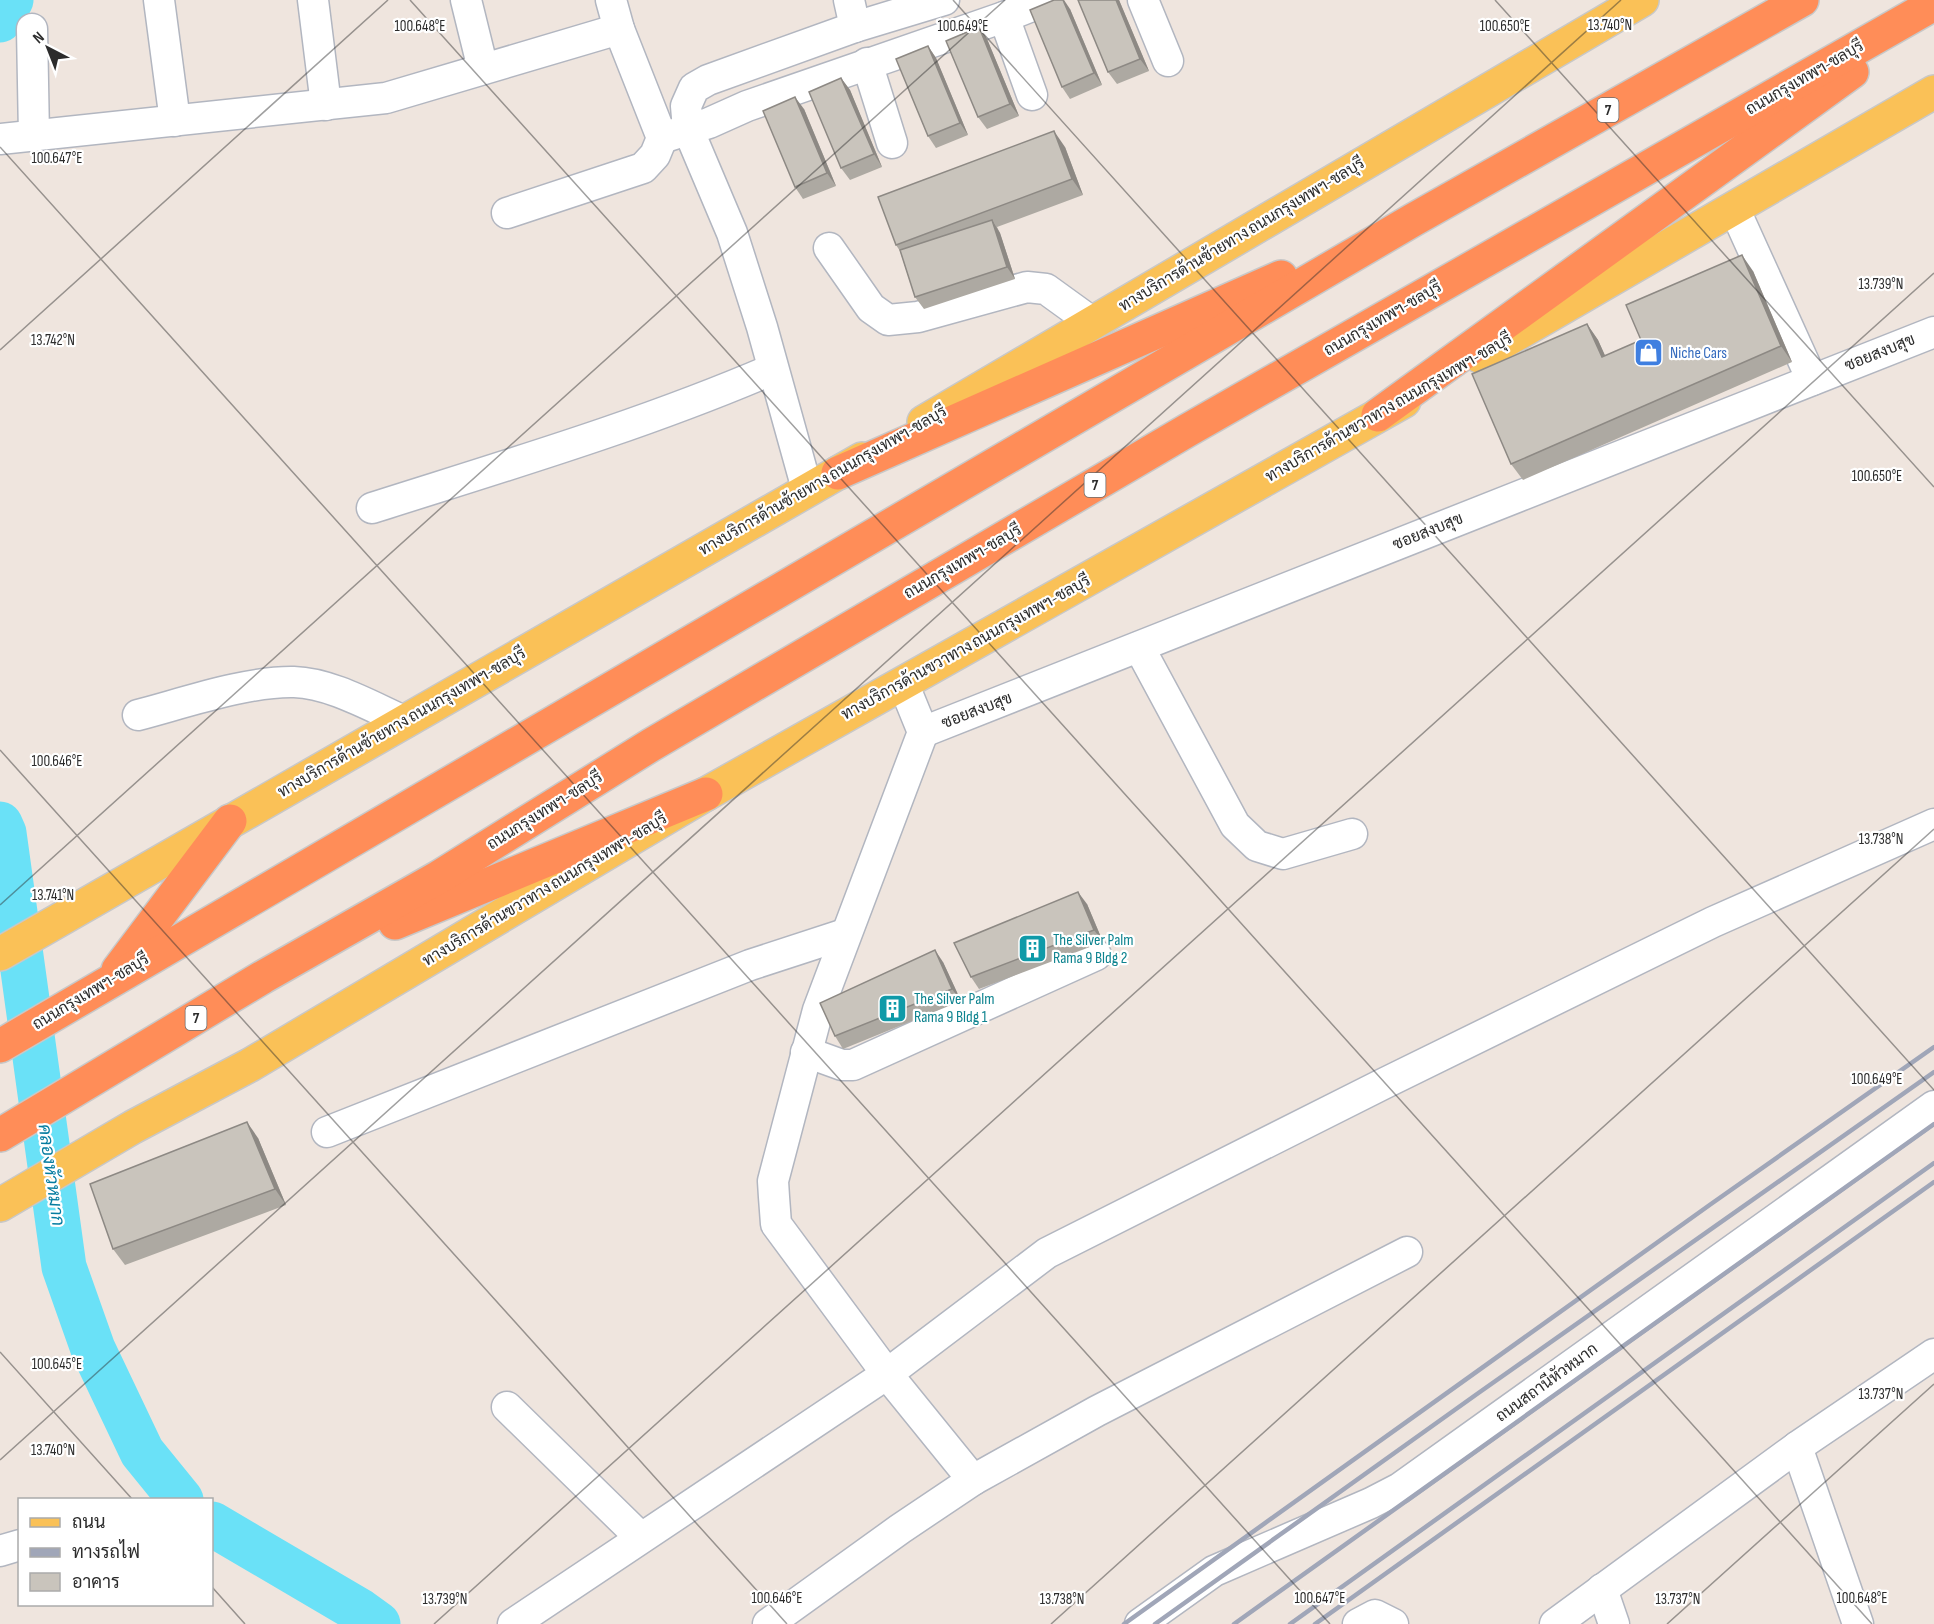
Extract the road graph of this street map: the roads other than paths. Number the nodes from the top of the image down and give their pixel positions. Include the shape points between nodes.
1 (159, 0) edge
2 (313, 0) edge
3 (466, 0) edge
4 (611, 0) edge
5 (944, 0) edge
6 (1047, 0) edge
7 (1143, 0) edge
8 (1642, 0) edge
9 (1802, 0) edge
10 (1934, 4) edge
11 (852, 13) edge
12 (1934, 13) edge
13 (1004, 17) junction
14 (32, 28) dead end
15 (619, 29) junction
16 (1168, 61) dead end
17 (867, 63) junction
18 (483, 69) junction
19 (1934, 92) edge
20 (1032, 95) dead end
21 (326, 105) junction
22 (175, 121) junction
23 (675, 134) junction
24 (34, 136) junction
25 (0, 139) edge
26 (892, 143) dead end
27 (1734, 208) junction
28 (507, 213) dead end
29 (1413, 220) junction
30 (829, 248) dead end
31 (1093, 323) junction
32 (1934, 332) edge
33 (773, 369) junction
34 (1812, 380) junction
35 (1378, 415) junction
36 (838, 473) junction
37 (807, 489) junction
38 (372, 508) dead end
39 (1139, 647) junction
40 (903, 683) junction
41 (138, 715) dead end
42 (405, 722) junction
43 (923, 732) junction
44 (706, 794) junction
45 (230, 821) junction
46 (1934, 824) edge
47 (1352, 834) dead end
48 (845, 934) junction
49 (0, 954) edge
50 (1096, 955) dead end
51 (263, 977) junction
52 (110, 981) junction
53 (0, 1046) edge
54 (806, 1052) junction
55 (1934, 1106) edge
56 (327, 1132) dead end
57 (0, 1135) edge
58 (0, 1206) edge
59 (1407, 1252) dead end
60 (1934, 1354) edge
61 (887, 1374) junction
62 (507, 1407) dead end
63 (1797, 1447) junction
64 (973, 1480) junction
65 (640, 1538) junction
66 (18, 1546) edge
67 (0, 1551) edge
68 (1602, 1589) junction
69 (513, 1624) edge
70 (768, 1624) edge
71 (1140, 1624) edge
72 (1358, 1624) edge
73 (1393, 1624) edge
74 (1555, 1624) edge
75 (1614, 1624) edge
76 (1858, 1624) edge

1 - 22 street
2 - 21 street
3 - 18 street
4 - 15 street
5 - 11 street
6 - 13 street
7 - 16 street
8 - 31 main road, ทางบริการด้านซ้ายทาง ถนนกรุงเทพฯ-ชลบุรี
9 - 29 highway, ถนนกรุงเทพฯ-ชลบุรี / 7
10 - 51 highway, ถนนกรุงเทพฯ-ชลบุรี / 7 via 1168,442 651,745 439,877
11 - 23 street via 694,88
12 - 35 highway
13 - 17 street
13 - 20 street
14 - 24 street
15 - 18 street
15 - 23 street
17 - 23 street
17 - 26 street
18 - 21 street via 386,98
19 - 27 main road, ทางบริการด้านขวาทาง ถนนกรุงเทพฯ-ชลบุรี
21 - 22 street
22 - 24 street
23 - 28 street via 643,168
23 - 33 street via 732,233
24 - 25 street
27 - 34 street
27 - 35 main road, ทางบริการด้านขวาทาง ถนนกรุงเทพฯ-ชลบุรี
29 - 36 highway
29 - 52 highway, ถนนกรุงเทพฯ-ชลบุรี / 7
30 - 31 street via 871,308 888,320 918,317 1027,287 1046,289
31 - 36 main road, ทางบริการด้านซ้ายทาง ถนนกรุงเทพฯ-ชลบุรี
32 - 34 street, ซอยสงบสุข
33 - 37 street
33 - 38 street via 706,398
34 - 39 street, ซอยสงบสุข
35 - 40 main road, ทางบริการด้านขวาทาง ถนนกรุงเทพฯ-ชลบุรี
36 - 37 main road, ทางบริการด้านซ้ายทาง ถนนกรุงเทพฯ-ชลบุรี
37 - 42 main road, ทางบริการด้านซ้ายทาง ถนนกรุงเทพฯ-ชลบุรี
39 - 43 street, ซอยสงบสุข
39 - 47 street via 1235,825 1257,846 1283,854
40 - 43 street
40 - 44 main road, ทางบริการด้านขวาทาง ถนนกรุงเทพฯ-ชลบุรี
41 - 42 street via 253,686 295,682 334,690
42 - 45 main road, ทางบริการด้านซ้ายทาง ถนนกรุงเทพฯ-ชลบุรี
43 - 48 street
44 - 51 highway
44 - 58 main road, ทางบริการด้านขวาทาง ถนนกรุงเทพฯ-ชลบุรี via 250,1065 133,1127
45 - 49 main road, ทางบริการด้านซ้ายทาง ถนนกรุงเทพฯ-ชลบุรี
45 - 52 highway
46 - 61 street via 1713,922 1047,1253
48 - 54 street
48 - 56 street via 750,965
50 - 54 street via 853,1065
51 - 57 highway, ถนนกรุงเทพฯ-ชลบุรี / 7
52 - 53 highway, ถนนกรุงเทพฯ-ชลบุรี / 7
54 - 61 street via 773,1181 776,1224
55 - 71 street, ถนนสถานีหัวหมาก via 1400,1488 1214,1571
59 - 64 street
60 - 63 street
61 - 64 street
61 - 65 street
62 - 65 street
63 - 68 street
63 - 76 street
64 - 70 street
65 - 69 street
66 - 67 street
68 - 74 street
68 - 75 street
72 - 73 street via 1375,1615

